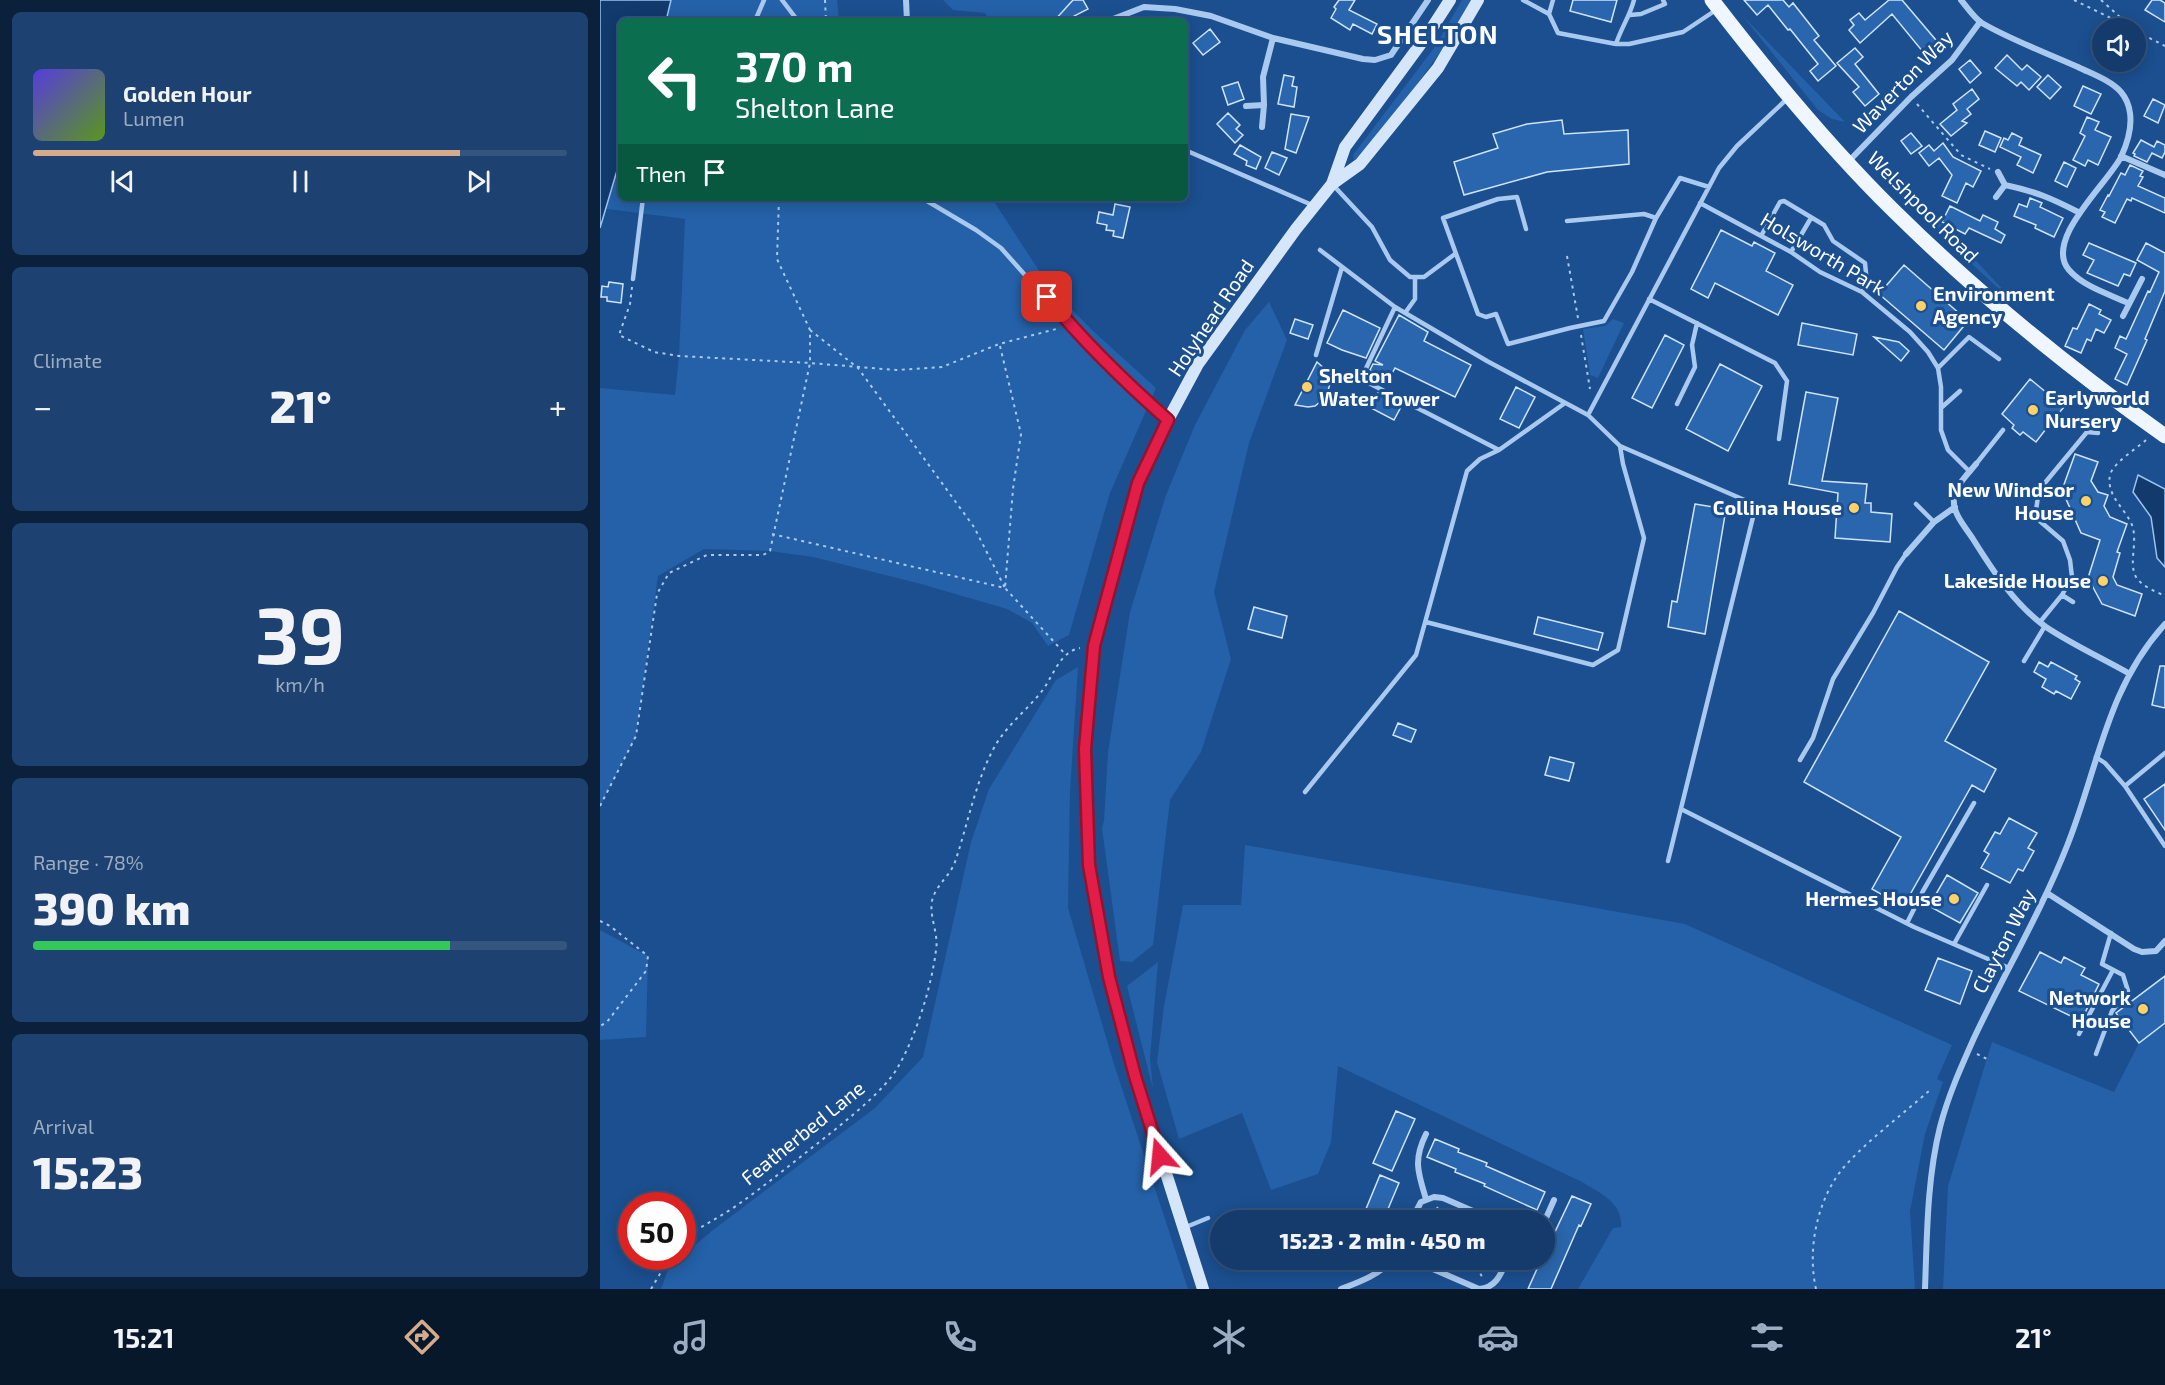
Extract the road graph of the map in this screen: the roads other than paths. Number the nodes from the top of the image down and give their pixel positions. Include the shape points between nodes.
1 (764, 0) edge
2 (782, 0) edge
3 (906, 0) edge
4 (1428, 0) edge
5 (1450, 0) edge
6 (1478, 0) edge
7 (1523, 0) edge
8 (1553, 0) edge
9 (1634, 0) edge
10 (1663, 0) edge
11 (1961, 0) edge
12 (1715, 4) edge
13 (1550, 14) junction
14 (1630, 15) junction
15 (756, 18) edge
16 (796, 18) edge
17 (907, 18) edge
18 (1116, 18) edge
19 (1980, 22) junction
20 (1274, 38) junction
21 (1616, 44) junction
22 (1789, 97) junction
23 (1264, 105) junction
24 (1246, 106) dead end
25 (1262, 128) dead end
26 (1188, 151) edge
27 (2121, 156) junction
28 (1848, 162) junction
29 (1998, 172) road end
30 (2165, 175) edge
31 (1332, 184) junction
32 (2005, 185) junction
33 (1709, 187) junction
34 (1996, 197) dead end
35 (643, 201) edge
36 (927, 201) edge
37 (1700, 203) junction
38 (1315, 206) junction
39 (2080, 213) junction
40 (1656, 218) junction
41 (1811, 218) junction
42 (1567, 221) dead end
43 (1526, 229) dead end
44 (1761, 236) junction
45 (1320, 250) dead end
46 (1791, 252) junction
47 (1455, 254) junction
48 (1342, 267) junction
49 (1415, 277) junction
50 (633, 279) road end
51 (2142, 279) dead end
52 (1862, 292) junction
53 (1649, 299) junction
54 (2128, 303) junction
55 (1395, 307) junction
56 (1405, 313) junction
57 (2123, 316) dead end
58 (1697, 323) junction
59 (1316, 355) dead end
60 (1998, 359) dead end
61 (1938, 368) junction
62 (1960, 391) dead end
63 (1565, 403) junction
64 (1677, 404) dead end
65 (1941, 408) junction
66 (1588, 415) junction
67 (1168, 420) junction
68 (2003, 430) dead end
69 (2098, 434) dead end
70 (2165, 435) edge
71 (1779, 439) dead end
72 (1620, 446) junction
73 (1499, 450) junction
74 (1976, 464) joint
75 (1970, 472) junction
76 (1916, 504) dead end
77 (1954, 507) junction
78 (1934, 522) junction
79 (1906, 554) joint
80 (2062, 595) junction
81 (2073, 602) dead end
82 (1426, 622) junction
83 (2043, 624) junction
84 (2165, 624) edge
85 (2024, 661) dead end
86 (2130, 674) junction
87 (2165, 753) edge
88 (2096, 757) junction
89 (1800, 760) dead end
90 (2125, 786) junction
91 (1305, 792) dead end
92 (1974, 803) dead end
93 (1683, 810) junction
94 (2165, 846) edge
95 (1668, 861) dead end
96 (1987, 885) dead end
97 (2047, 893) junction
98 (1907, 923) junction
99 (2111, 933) junction
100 (2165, 941) edge
101 (1954, 944) junction
102 (2009, 968) junction
103 (2113, 970) junction
104 (2079, 1034) dead end
105 (2096, 1054) dead end
106 (1426, 1134) dead end
107 (1426, 1199) junction
108 (1554, 1200) dead end
109 (1417, 1210) edge
110 (1471, 1210) edge
111 (1550, 1210) edge
112 (1208, 1218) dead end
113 (1183, 1228) junction
114 (1382, 1270) edge
115 (1434, 1270) edge
116 (1503, 1270) edge
117 (1203, 1289) edge
118 (1341, 1289) edge
119 (1486, 1289) edge
120 (1925, 1289) edge

1 - 15 lane
2 - 16 lane
3 - 17 street
4 - 20 street via 1391,55 1375,60
5 - 31 main road, Holyhead Road via 1345,147
6 - 31 main road, Holyhead Road via 1438,68 1393,125 1360,164
7 - 13 lane
8 - 13 lane
9 - 14 lane
10 - 14 lane via 1665,4
11 - 19 street
12 - 21 lane via 1683,32
12 - 22 main road, Welshpool Road
13 - 21 lane via 1558,33
14 - 21 lane via 1623,22
18 - 20 street via 1144,7 1175,9 1211,16
19 - 27 street via 2102,78 2121,92 2127,101 2130,126
19 - 28 street, Waverton Way via 1952,60
20 - 23 street via 1263,77
22 - 28 main road, Welshpool Road
22 - 33 lane via 1737,146
23 - 24 street
23 - 25 street
26 - 38 lane
27 - 30 street
27 - 39 street
28 - 70 main road, Welshpool Road via 1967,281
29 - 32 street
31 - 38 main road, Holyhead Road
31 - 49 lane via 1371,227 1389,260
32 - 34 street
32 - 39 street via 2031,190
33 - 37 lane
33 - 40 lane via 1680,178
35 - 50 lane
36 - 67 lane via 1001,248 1071,327
37 - 44 lane, Holsworth Park
37 - 53 lane
38 - 67 main road, Holyhead Road via 1198,364
39 - 54 street via 2066,239 2063,261 2077,278
40 - 42 lane via 1644,214
40 - 47 lane via 1604,321 1508,344 1496,314 1478,314
41 - 44 lane via 1780,202
41 - 46 lane
41 - 52 lane via 1824,225 1833,241 1865,262 1867,284
43 - 47 lane via 1517,197 1498,199 1443,218
44 - 46 lane, Holsworth Park
45 - 48 lane
46 - 52 lane, Holsworth Park via 1820,272
47 - 49 lane via 1424,277
48 - 55 lane
48 - 59 lane
49 - 56 lane via 1415,298
51 - 54 street
52 - 61 lane, Holsworth Park via 1910,332
53 - 58 lane
53 - 66 lane
54 - 57 street
55 - 56 lane
55 - 73 lane via 1361,379
56 - 63 lane
58 - 64 lane via 1692,345 1695,367
58 - 71 lane via 1775,363 1787,381
60 - 61 lane via 1969,337
61 - 65 lane, Holsworth Park
62 - 65 lane
63 - 66 lane
63 - 73 lane
65 - 75 lane, Holsworth Park via 1945,443
66 - 72 lane
67 - 113 main road, Holyhead Road via 1138,483 1094,646 1085,749 1089,865 1109,977 1135,1076
68 - 74 lane
69 - 80 lane via 2087,432 2039,490 2035,517 2063,541 2070,560 2072,577
72 - 82 lane via 1644,538 1617,650 1593,664
72 - 93 lane via 1756,505
73 - 82 lane via 1467,471
74 - 75 street
75 - 77 street via 1958,488
76 - 78 lane
77 - 78 street
77 - 83 street via 2006,588
78 - 79 street
79 - 89 lane via 1833,678 1813,738
80 - 81 lane
80 - 83 lane
82 - 91 lane via 1416,655
83 - 85 lane
83 - 86 street
84 - 86 street, Clayton Way
86 - 88 street, Clayton Way via 2115,702
87 - 90 lane
88 - 90 lane
88 - 97 street, Clayton Way via 2068,846
90 - 94 lane
92 - 98 lane
93 - 95 lane
93 - 98 lane
96 - 101 lane
97 - 99 street
97 - 102 street, Clayton Way
98 - 101 lane
99 - 100 street via 2142,952 2156,951
99 - 103 lane via 2102,964
101 - 102 lane
102 - 120 street, Clayton Way via 1958,1073 1940,1127 1932,1171
103 - 104 lane
103 - 105 lane via 2123,975 2128,991 2112,1011
106 - 107 street via 1417,1167
107 - 109 street
107 - 110 street via 1443,1198
108 - 111 street
112 - 113 lane
113 - 117 main road, Holyhead Road
114 - 118 street
115 - 119 street
116 - 119 street via 1494,1285

